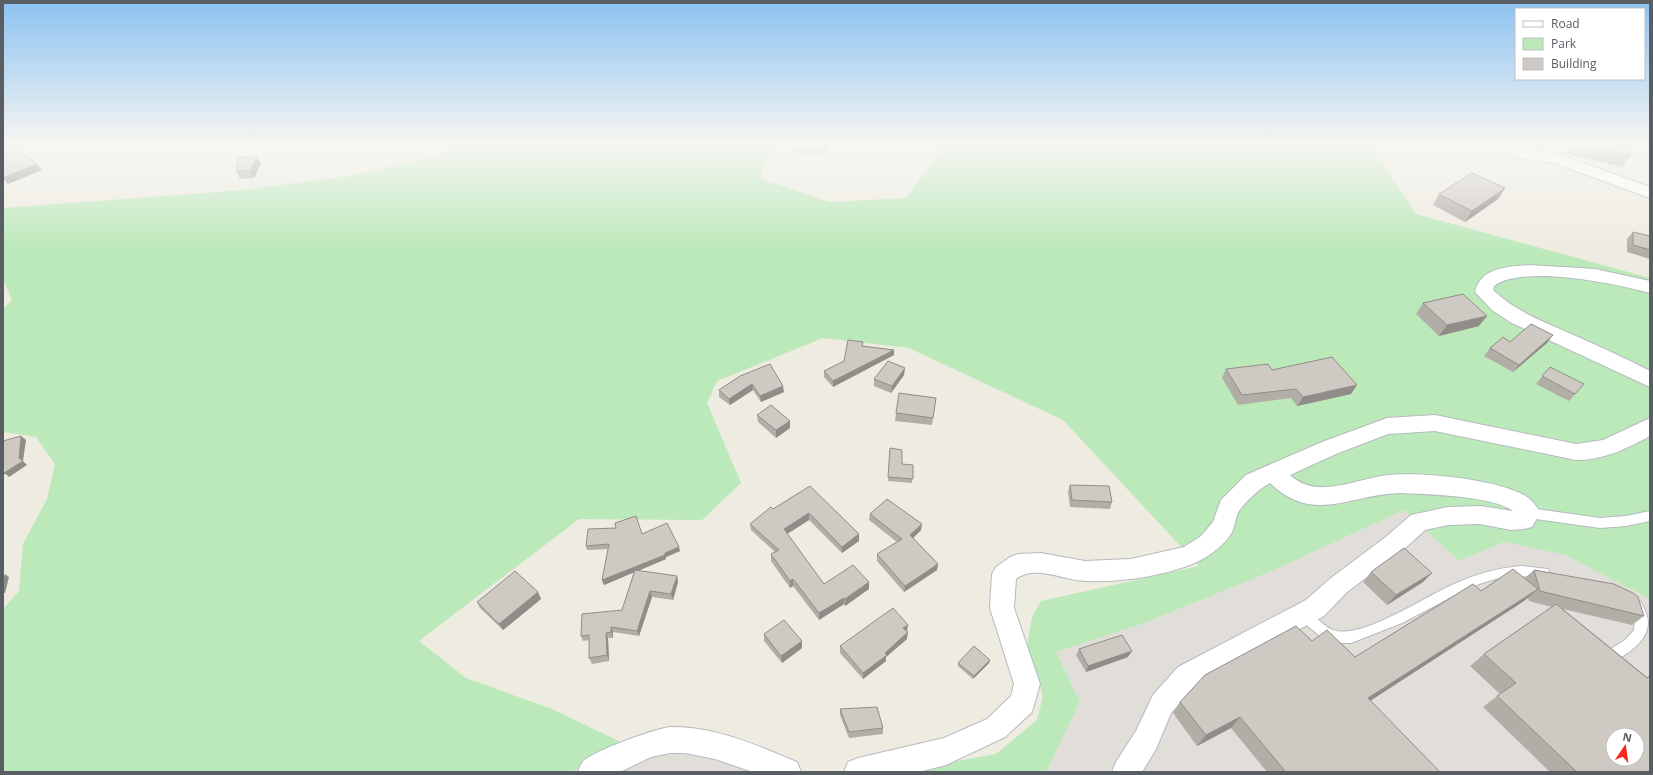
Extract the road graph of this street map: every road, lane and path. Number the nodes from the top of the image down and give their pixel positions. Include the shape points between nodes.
1 (1618, 181) edge
2 (1650, 193) edge
3 (1650, 287) edge
4 (1650, 380) edge
5 (1650, 426) edge
6 (1272, 472) junction
7 (1529, 512) junction
8 (1650, 516) edge
9 (1552, 575) edge
10 (1630, 599) edge
11 (1304, 615) junction
12 (1604, 660) edge
13 (592, 772) edge
14 (787, 772) edge
15 (858, 772) edge
16 (1126, 772) edge

1 - 2 street
3 - 4 street via 1617,278 1536,270 1495,276 1486,283 1484,292 1499,306 1517,317
5 - 6 street via 1622,442 1594,453 1576,452 1435,423 1387,426
6 - 7 street via 1297,493 1310,496 1390,484 1418,485 1491,494 1518,502
6 - 15 street via 1254,481 1229,507 1224,527 1210,543 1191,555 1164,563 1131,568 1085,571 1041,563 1018,564 1004,574 1002,608 1027,684 1023,703 996,728 946,750
7 - 8 lane via 1600,523
7 - 11 street via 1524,520 1511,521 1480,515 1448,516 1419,522
9 - 11 lane via 1538,572 1503,572 1473,579 1387,624 1351,637 1337,637 1319,630
10 - 12 lane via 1643,617 1645,628 1642,636
11 - 16 street via 1187,676 1162,704 1146,740
13 - 14 street via 633,750 669,740 698,742 733,751

